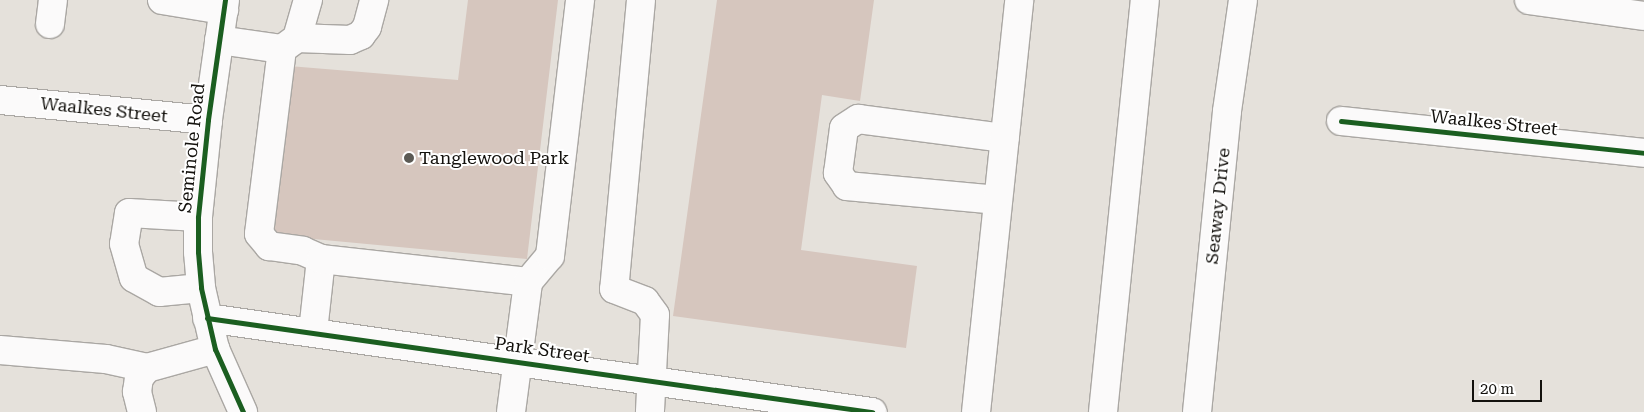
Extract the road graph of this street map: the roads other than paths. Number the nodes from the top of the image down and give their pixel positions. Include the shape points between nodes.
1 (162, 0) edge
2 (308, 0) edge
3 (374, 0) edge
4 (580, 0) edge
5 (641, 0) edge
6 (1019, 0) edge
7 (1145, 0) edge
8 (1243, 0) edge
9 (1529, 0) edge
10 (224, 5) edge
11 (1644, 16) edge
12 (219, 40) junction
13 (289, 44) junction
14 (0, 100) edge
15 (208, 120) junction
16 (1341, 121) dead end
17 (1005, 138) junction
18 (1644, 153) edge
19 (998, 200) junction
20 (198, 217) junction
21 (321, 259) junction
22 (528, 282) junction
23 (201, 288) junction
24 (208, 318) junction
25 (313, 330) junction
26 (215, 349) junction
27 (0, 350) edge
28 (521, 360) junction
29 (147, 368) junction
30 (653, 380) junction
31 (845, 410) edge
32 (142, 412) edge
33 (243, 412) edge
34 (511, 412) edge
35 (650, 412) edge
36 (872, 412) edge
37 (976, 412) edge
38 (1103, 412) edge
39 (1197, 412) edge

1 - 10 main road
2 - 13 main road
3 - 13 main road via 370,21 361,35 350,40
4 - 22 main road via 550,256
5 - 30 main road via 614,289 645,301 655,315
6 - 17 main road
7 - 38 main road
8 - 39 main road, Seaway Drive via 1228,102
9 - 11 main road
10 - 12 main road, Seminole Road
12 - 13 main road
12 - 15 main road, Seminole Road
13 - 21 main road via 259,234 269,246 303,251
14 - 15 main road, Waalkes Street
15 - 20 main road, Seminole Road
16 - 18 main road, Waalkes Street
17 - 19 main road
17 - 19 main road via 858,119 844,128 838,173 847,186
19 - 37 main road
20 - 23 main road, Seminole Road
20 - 23 main road via 129,213 124,244 134,278 159,292
21 - 22 main road
21 - 25 main road
22 - 28 main road
23 - 24 main road, Seminole Road
24 - 25 main road, Park Street
24 - 26 main road, Seminole Road
25 - 28 main road, Park Street
26 - 29 main road
26 - 33 main road, Seminole Road
27 - 29 main road via 106,359
28 - 30 main road, Park Street
28 - 34 main road
29 - 32 main road via 139,378 137,392
30 - 31 main road, Park Street
30 - 35 main road
31 - 36 main road, Park Street

